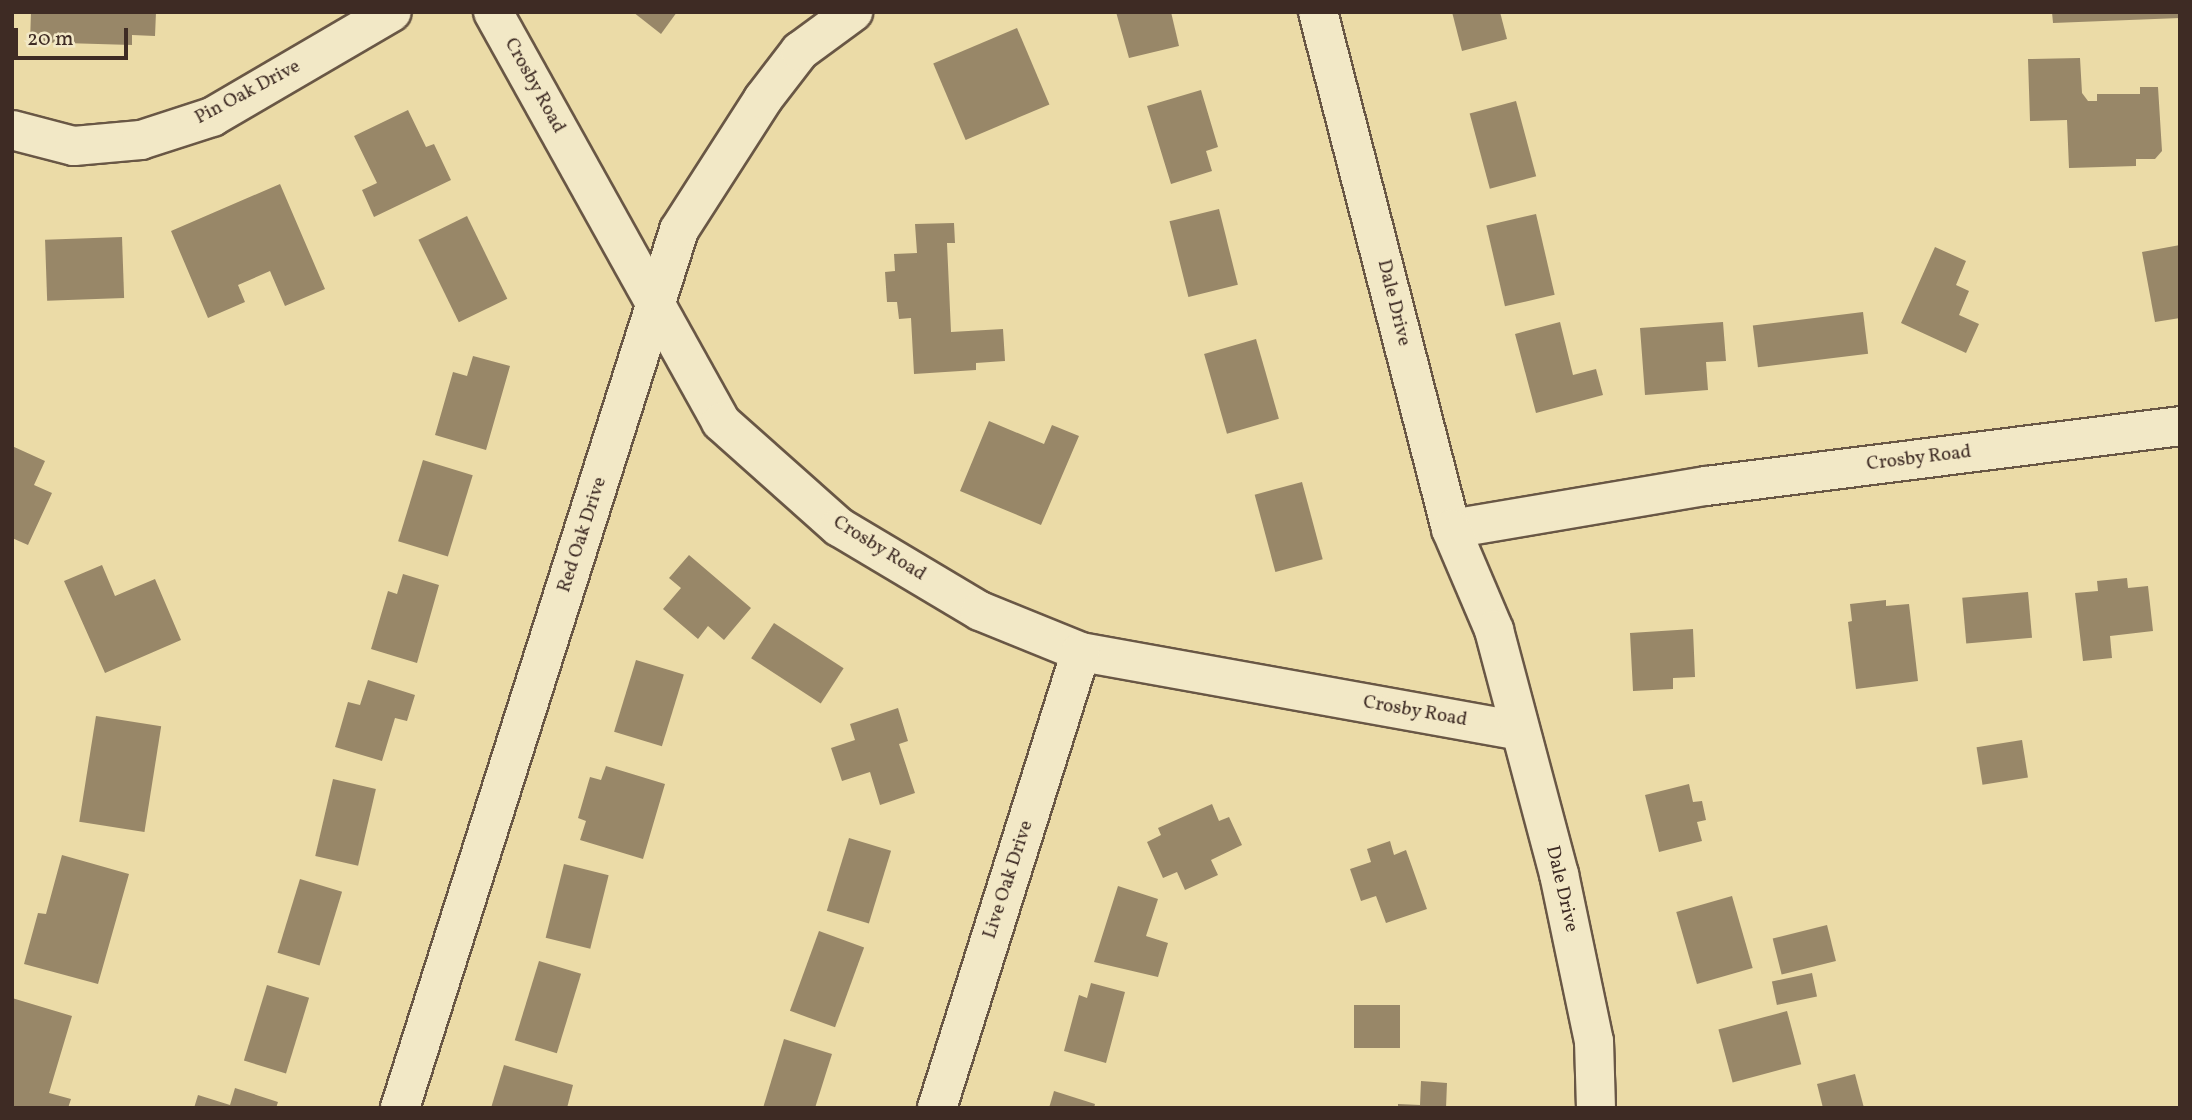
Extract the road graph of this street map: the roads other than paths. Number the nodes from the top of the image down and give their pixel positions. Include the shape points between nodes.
1 (392, 12) edge
2 (493, 12) edge
3 (853, 12) edge
4 (1318, 12) edge
5 (12, 130) edge
6 (655, 308) junction
7 (2180, 426) edge
8 (1451, 530) junction
9 (1081, 652) junction
10 (1519, 731) junction
11 (400, 1108) edge
12 (937, 1108) edge
13 (1596, 1108) edge

1 - 5 street, Pin Oak Drive via 212,117 141,141 74,146
2 - 6 street, Crosby Road
3 - 6 street, Red Oak Drive via 800,51 763,99 679,230
4 - 8 street, Dale Drive
6 - 9 street, Crosby Road via 721,422 839,527 979,611
6 - 11 street, Red Oak Drive
7 - 8 street, Crosby Road via 1706,486
8 - 10 street, Dale Drive via 1477,590 1475,637 1482,661 1504,674
9 - 10 street, Crosby Road
9 - 12 street, Live Oak Drive
10 - 13 street, Dale Drive via 1559,874 1594,1041

